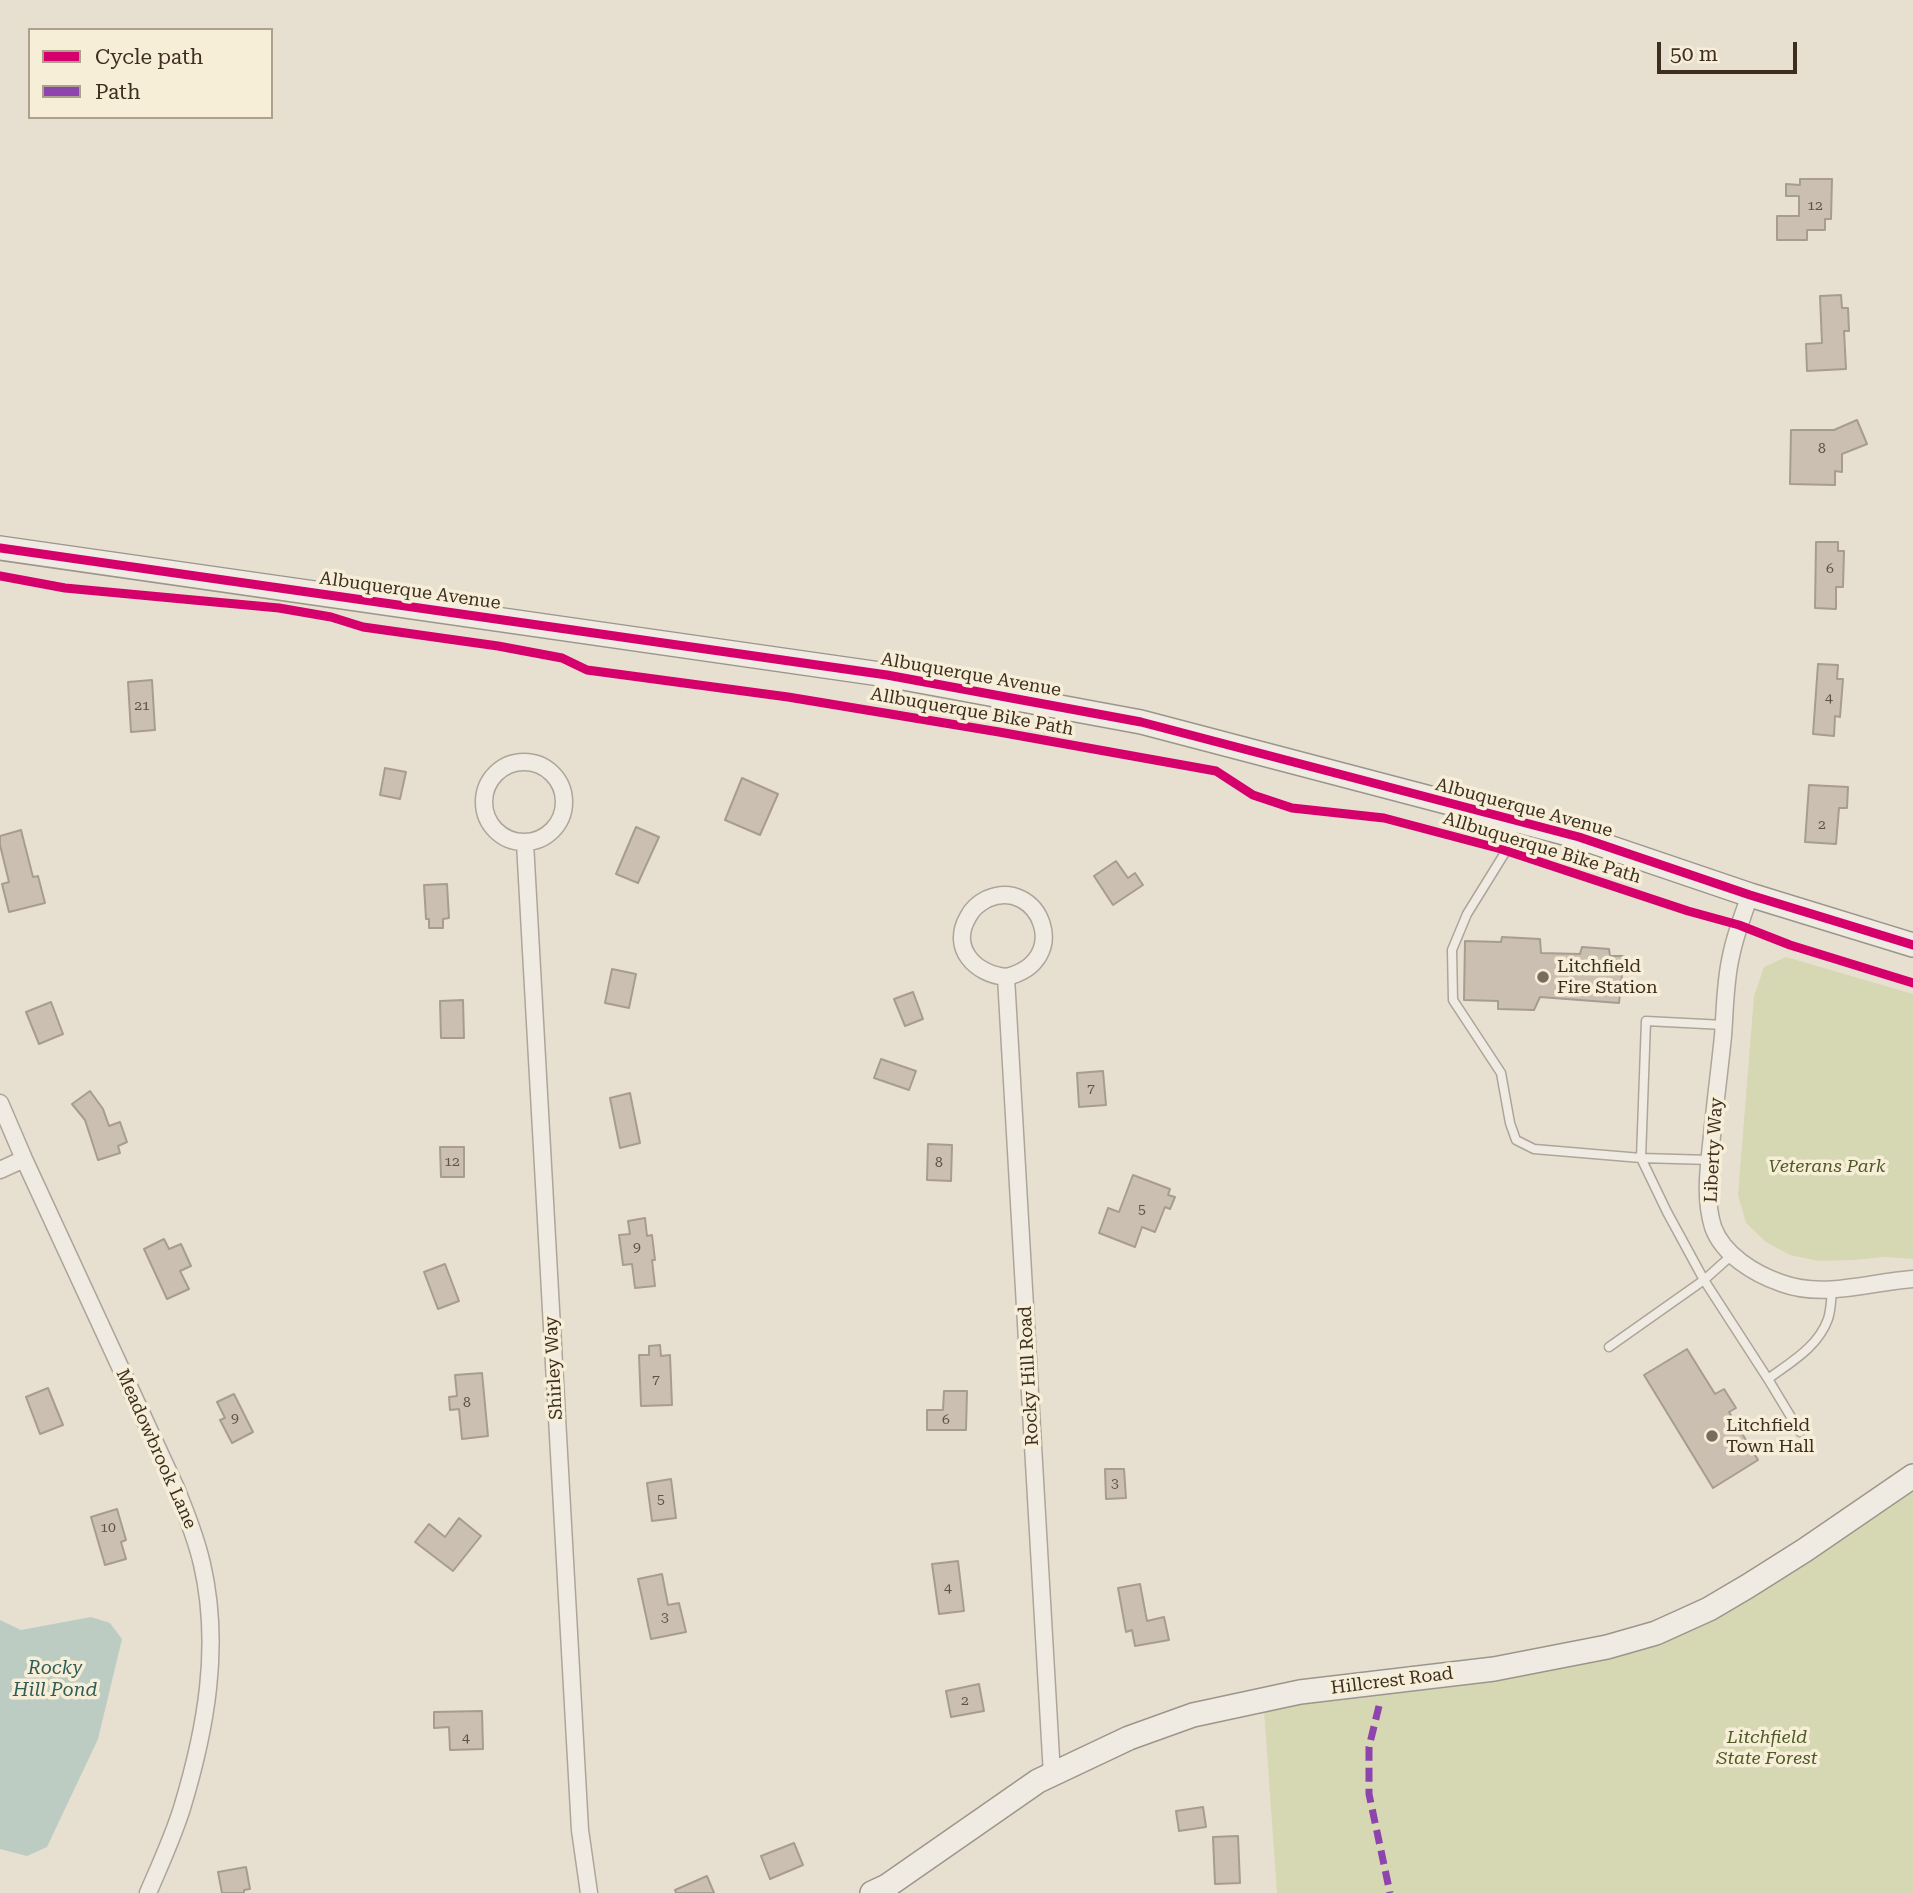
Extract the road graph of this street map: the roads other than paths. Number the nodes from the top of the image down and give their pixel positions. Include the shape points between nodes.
1 (0, 548) edge
2 (1516, 820) junction
3 (525, 842) junction
4 (1750, 895) junction
5 (1913, 945) edge
6 (1006, 977) junction
7 (1724, 1025) junction
8 (0, 1103) edge
9 (1641, 1158) junction
10 (24, 1159) junction
11 (1710, 1160) junction
12 (0, 1170) edge
13 (1732, 1254) junction
14 (1913, 1279) edge
15 (1704, 1280) junction
16 (1832, 1290) junction
17 (1609, 1347) dead end
18 (1768, 1378) junction
19 (1800, 1432) dead end
20 (1913, 1476) edge
21 (1052, 1775) junction
22 (148, 1893) edge
23 (589, 1893) edge
24 (873, 1893) edge

1 - 2 street, Albuquerque Avenue via 887,675 1141,722
2 - 4 street, Albuquerque Avenue
2 - 9 lane via 1506,851 1467,914 1452,950 1453,1000 1501,1073 1516,1140 1534,1149
3 - 3 street via 538,840 558,823 564,798 561,785 543,766 517,762 504,766 486,786 484,813 499,835
3 - 23 street, Shirley Way via 580,1830
4 - 5 street, Albuquerque Avenue
4 - 7 street, Liberty Way via 1730,958
6 - 6 street via 1031,967 1044,943 1044,930 1031,906 1007,895 993,896 971,911 962,936 964,949 981,970
6 - 21 street, Rocky Hill Road
7 - 9 lane via 1646,1021
7 - 11 street, Liberty Way
8 - 10 street, Meadowbrook Lane
9 - 11 lane
9 - 15 lane
10 - 12 street
10 - 22 street, Meadowbrook Lane via 176,1488 202,1565 212,1637 204,1722 181,1811
11 - 13 street, Liberty Way via 1713,1227
13 - 15 lane
13 - 16 street, Liberty Way via 1759,1274 1783,1284
14 - 16 street, Liberty Way
15 - 17 lane
15 - 18 lane
16 - 18 lane via 1829,1315 1816,1340
18 - 19 lane
20 - 21 street, Hillcrest Road via 1748,1586 1656,1633 1493,1669 1300,1692 1221,1708 1129,1738
21 - 24 street, Hillcrest Road

